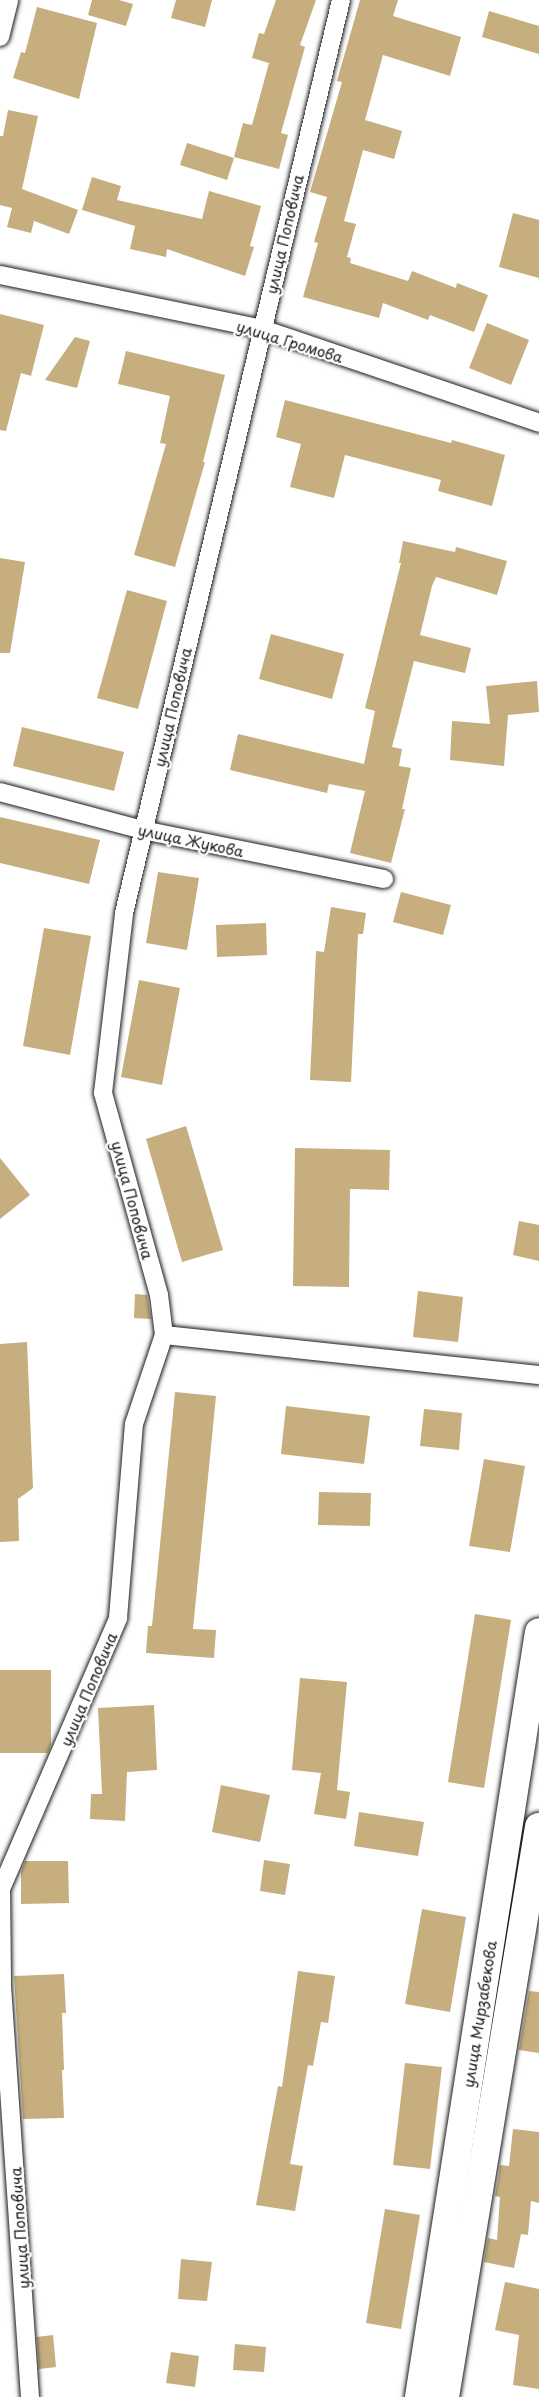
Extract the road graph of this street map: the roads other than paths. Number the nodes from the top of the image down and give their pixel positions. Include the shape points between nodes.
1 (9, 0) edge
2 (340, 0) edge
3 (0, 37) edge
4 (0, 275) edge
5 (262, 329) junction
6 (539, 423) edge
7 (0, 792) edge
8 (143, 830) junction
9 (384, 879) dead end
10 (164, 1335) junction
11 (539, 1375) edge
12 (539, 1632) edge
13 (539, 1827) edge
14 (30, 2397) edge
15 (419, 2397) edge
16 (445, 2397) edge

1 - 3 street
2 - 5 street, улица Поповича
4 - 5 street, улица Громова
5 - 6 street, улица Громова
5 - 8 street, улица Поповича
7 - 8 street, улица Жукова
8 - 9 street, улица Жукова
8 - 10 street, улица Поповича via 124,913 103,1093 159,1295
10 - 11 street
10 - 14 street, улица Поповича via 134,1424 118,1618 2,1889 2,1982
12 - 15 main road, улица Мирзабекова
13 - 16 main road, улица Мирзабекова

